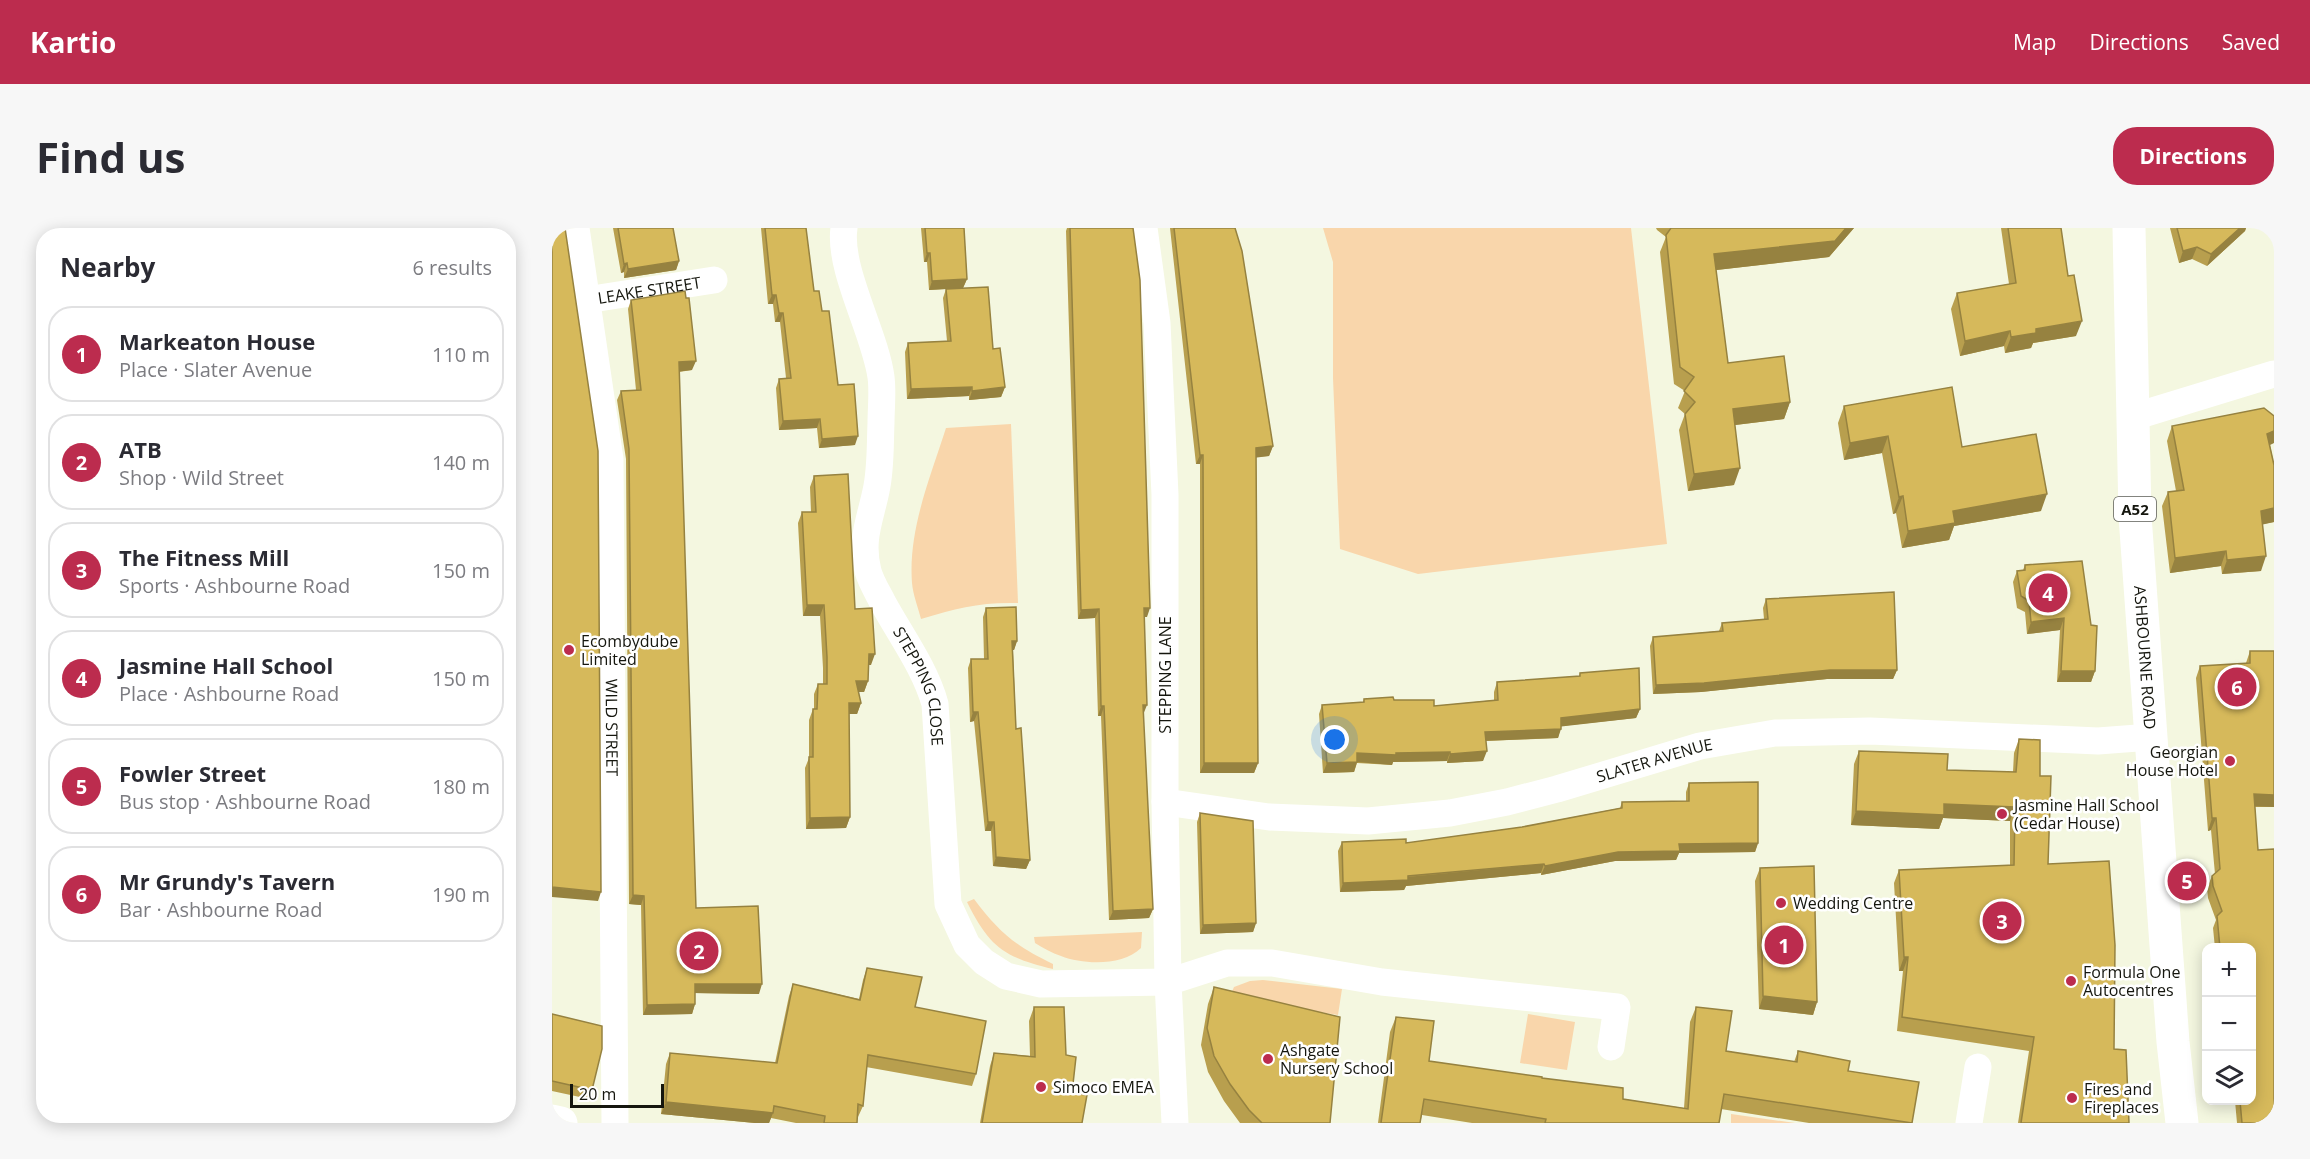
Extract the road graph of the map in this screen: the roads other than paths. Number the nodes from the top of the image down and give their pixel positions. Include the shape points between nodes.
1 (576, 228) edge
2 (844, 228) edge
3 (1144, 228) edge
4 (2129, 228) edge
5 (714, 280) dead end
6 (586, 300) junction
7 (2274, 374) edge
8 (2133, 417) junction
9 (2151, 737) junction
10 (1165, 802) junction
11 (1168, 982) junction
12 (1611, 1047) dead end
13 (1978, 1067) dead end
14 (552, 1121) edge
15 (561, 1123) edge
16 (615, 1123) edge
17 (1175, 1123) edge
18 (1969, 1123) edge
19 (2181, 1123) edge

1 - 6 street, WILD STREET
2 - 11 street, STEPPING CLOSE via 846,258 881,377 880,465 865,534 868,573 930,685 935,704 948,904 956,925 967,945 1006,976 1041,984
3 - 10 street, STEPPING LANE via 1157,323 1165,495
4 - 8 main road, ASHBOURNE ROAD / A52
5 - 6 street, LEAKE STREET
6 - 16 street, WILD STREET via 610,459
7 - 8 street
8 - 9 main road, ASHBOURNE ROAD / A52 via 2135,516
9 - 10 street, SLATER AVENUE via 2098,741 1870,732 1775,733 1700,746 1506,802 1450,813 1368,821 1269,817
9 - 19 main road, ASHBOURNE ROAD / A52
10 - 11 street, STEPPING LANE
11 - 12 street, STEPPING CLOSE via 1227,963 1272,963 1382,982 1617,1007
11 - 17 street, STEPPING LANE
13 - 18 street
14 - 15 main road

